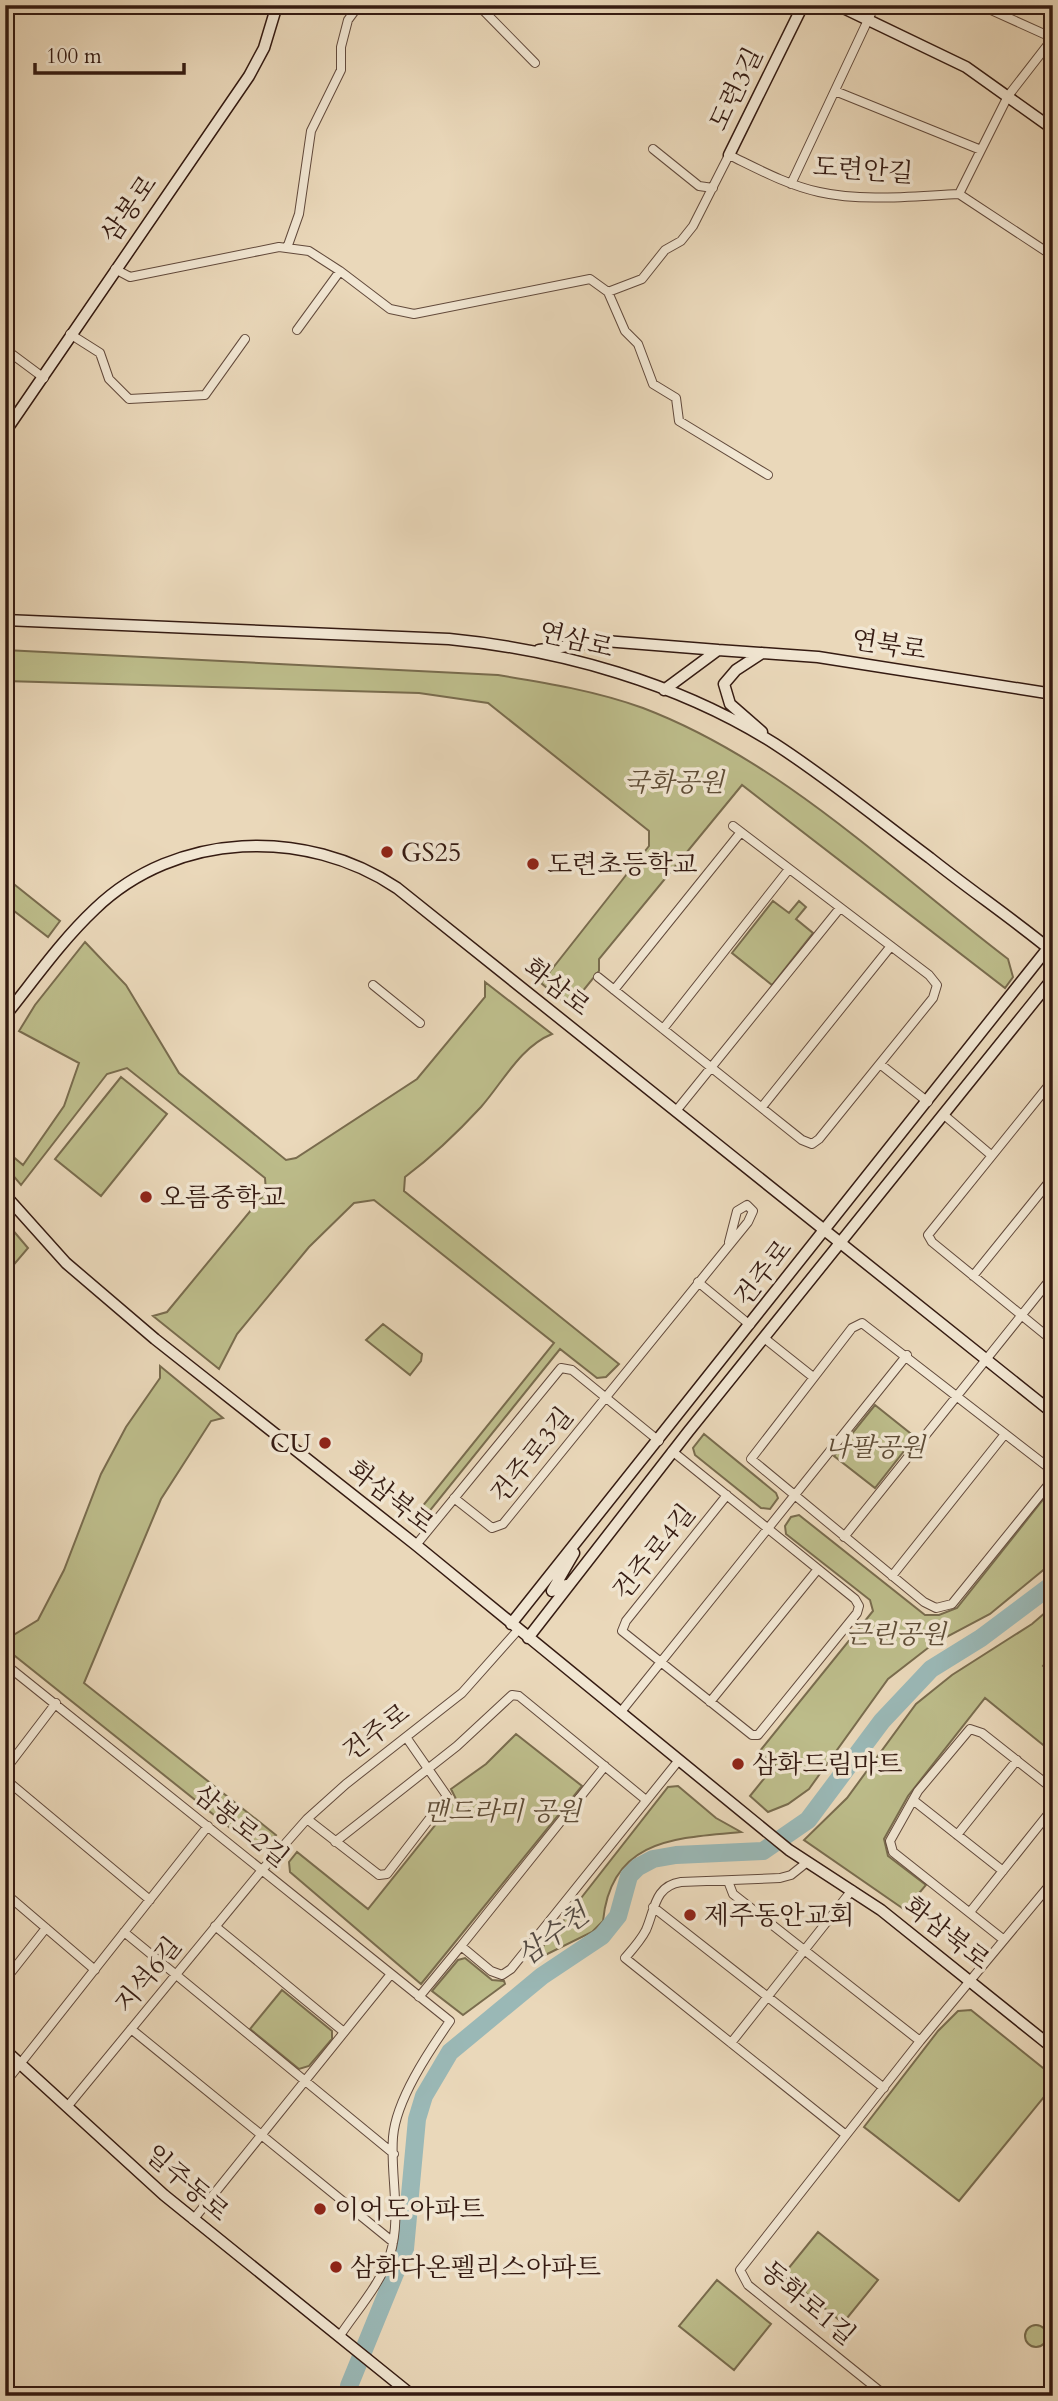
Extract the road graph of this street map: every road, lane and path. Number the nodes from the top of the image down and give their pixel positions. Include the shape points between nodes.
1 (277, 5) edge
2 (359, 5) edge
3 (478, 5) edge
4 (803, 5) edge
5 (837, 5) edge
6 (875, 5) edge
7 (980, 5) edge
8 (868, 20) junction
9 (1053, 38) edge
10 (535, 63) dead end
11 (835, 90) junction
12 (1008, 96) junction
13 (1053, 129) edge
14 (653, 149) dead end
15 (981, 150) junction
16 (729, 155) junction
17 (791, 184) junction
18 (713, 188) junction
19 (959, 194) junction
20 (288, 248) junction
21 (1053, 256) edge
22 (115, 269) junction
23 (340, 271) junction
24 (608, 292) junction
25 (297, 330) dead end
26 (71, 334) junction
27 (245, 339) dead end
28 (5, 349) edge
29 (44, 378) junction
30 (5, 432) edge
31 (768, 475) dead end
32 (5, 621) edge
33 (718, 650) junction
34 (531, 652) junction
35 (762, 653) junction
36 (664, 690) junction
37 (1053, 694) edge
38 (774, 744) junction
39 (733, 826) dead end
40 (741, 832) junction
41 (789, 869) junction
42 (840, 908) junction
43 (891, 946) junction
44 (1050, 950) edge
45 (598, 977) dead end
46 (1053, 978) edge
47 (373, 985) dead end
48 (614, 990) junction
49 (5, 1016) edge
50 (420, 1023) dead end
51 (663, 1028) junction
52 (880, 1064) junction
53 (712, 1067) junction
54 (1053, 1080) edge
55 (928, 1102) junction
56 (762, 1107) junction
57 (676, 1111) junction
58 (944, 1115) junction
59 (991, 1155) junction
60 (1053, 1177) edge
61 (5, 1195) edge
62 (825, 1230) junction
63 (729, 1242) dead end
64 (841, 1244) junction
65 (973, 1276) junction
66 (1053, 1276) edge
67 (698, 1282) junction
68 (1021, 1315) junction
69 (750, 1325) junction
70 (764, 1338) junction
71 (1053, 1340) edge
72 (907, 1355) junction
73 (985, 1360) junction
74 (813, 1377) junction
75 (957, 1395) junction
76 (605, 1397) junction
77 (1053, 1413) edge
78 (1005, 1434) junction
79 (659, 1441) junction
80 (672, 1451) junction
81 (1053, 1471) edge
82 (1053, 1479) edge
83 (727, 1495) junction
84 (794, 1496) junction
85 (454, 1498) junction
86 (769, 1529) junction
87 (584, 1532) junction
88 (844, 1537) junction
89 (416, 1545) junction
90 (818, 1569) junction
91 (892, 1576) junction
92 (574, 1579) junction
93 (514, 1627) junction
94 (528, 1638) junction
95 (660, 1662) junction
96 (5, 1664) edge
97 (710, 1702) junction
98 (56, 1703) junction
99 (620, 1713) junction
100 (406, 1737) junction
101 (679, 1760) junction
102 (1017, 1760) junction
103 (605, 1766) junction
104 (428, 1768) junction
105 (5, 1770) edge
106 (5, 1779) edge
107 (1053, 1789) edge
108 (646, 1800) junction
109 (913, 1800) junction
110 (1053, 1808) edge
111 (307, 1819) junction
112 (208, 1826) junction
113 (957, 1835) junction
114 (335, 1842) junction
115 (806, 1863) junction
116 (262, 1870) junction
117 (1003, 1871) junction
118 (728, 1881) junction
119 (1053, 1881) edge
120 (852, 1890) junction
121 (5, 1893) edge
122 (150, 1899) junction
123 (653, 1907) junction
124 (970, 1912) junction
125 (215, 1926) junction
126 (46, 1928) junction
127 (124, 1932) junction
128 (1004, 1940) junction
129 (461, 1946) junction
130 (805, 1950) junction
131 (94, 1970) junction
132 (391, 1974) junction
133 (175, 1975) junction
134 (5, 1980) edge
135 (970, 1980) junction
136 (419, 1997) junction
137 (767, 1997) junction
138 (131, 2029) junction
139 (344, 2032) junction
140 (920, 2041) junction
141 (731, 2043) junction
142 (1053, 2048) edge
143 (5, 2050) edge
144 (20, 2065) junction
145 (305, 2081) junction
146 (5, 2083) edge
147 (884, 2088) junction
148 (67, 2107) junction
149 (846, 2135) junction
150 (260, 2136) junction
151 (394, 2154) junction
152 (193, 2220) junction
153 (393, 2242) junction
154 (342, 2339) junction
155 (413, 2396) edge
156 (886, 2396) edge

1 - 22 street, 삼봉로 via 264,48 249,76
2 - 20 street via 348,20 341,70 311,131 299,215
3 - 10 street
4 - 16 street, 도련3길
5 - 8 street
6 - 8 street
7 - 9 street
8 - 11 street
8 - 12 street via 966,67
9 - 12 street
11 - 15 street
11 - 17 street
12 - 13 street
12 - 15 street
14 - 18 street via 699,186
15 - 19 street
16 - 17 street, 도련안길
16 - 18 street
17 - 19 street, 도련안길 via 821,193
18 - 24 street via 681,242 665,250 642,279
19 - 21 street
20 - 22 street via 130,277
20 - 23 street via 309,251
22 - 26 street, 삼봉로
23 - 24 street via 390,309 414,314 590,279
23 - 25 street
24 - 31 street via 625,331 638,344 653,384 676,398 679,421
26 - 27 street via 100,353 109,379 129,399 205,394
26 - 29 street, 삼봉로
28 - 29 street
29 - 30 street, 삼봉로
32 - 34 street, 연삼로 via 418,636
33 - 34 street, 연북로 via 605,641
33 - 35 street, 연북로
33 - 36 street
34 - 36 street, 연삼로 via 606,669
35 - 37 street, 연북로 via 818,657
35 - 38 street via 724,684 730,704
36 - 38 street, 연삼로
38 - 44 street, 연삼로
39 - 40 street
40 - 41 street
40 - 48 street
41 - 42 street
41 - 51 street
42 - 43 street
42 - 53 street
43 - 52 street via 932,978 938,989
43 - 56 street
44 - 55 street, 건주로
45 - 48 street
46 - 58 street, 건주로
47 - 50 street
48 - 51 street
49 - 57 street, 화삼로 via 96,907 152,871 232,847 297,847 352,862 397,888
51 - 53 street
52 - 55 street
52 - 56 street via 814,1143 802,1140
53 - 56 street
53 - 57 street
54 - 59 street
55 - 62 street, 건주로
57 - 62 street, 화삼로
58 - 59 street
58 - 64 street, 건주로
59 - 65 street via 928,1235
60 - 65 street
61 - 89 street, 화삼북로 via 79,1276
62 - 64 street, 화삼로
62 - 69 street, 건주로
63 - 67 street
64 - 70 street, 건주로
64 - 73 street, 화삼로
65 - 68 street
66 - 68 street
67 - 69 street
67 - 76 street
68 - 71 street
68 - 73 street
69 - 79 street, 건주로
70 - 74 street
70 - 80 street, 건주로
72 - 74 street via 868,1324 858,1323
72 - 75 street
72 - 84 street
73 - 75 street
73 - 77 street, 화삼로
74 - 84 street via 751,1454 753,1463
75 - 78 street
75 - 88 street
76 - 79 street, 건주로3길
76 - 85 street, 건주로3길 via 572,1370 558,1370
76 - 85 street, 건주로3길 via 499,1527 492,1528
78 - 81 street
78 - 91 street
79 - 87 street, 건주로
80 - 83 street, 건주로4길
80 - 92 street, 건주로
82 - 91 street via 948,1606 930,1606
83 - 86 street, 건주로4길
83 - 95 street, 건주로4길 via 623,1625 624,1634
84 - 86 street
84 - 88 street
85 - 89 street, 건주로3길
86 - 90 street, 건주로4길
86 - 95 street
87 - 92 street via 552,1591
87 - 93 street, 건주로
88 - 91 street
89 - 93 street, 화삼북로
90 - 97 street
90 - 97 street, 건주로4길 via 855,1599 859,1609 762,1731 752,1735
92 - 94 street, 건주로
93 - 94 street, 화삼북로
93 - 100 street, 건주로 via 474,1681
94 - 99 street, 화삼북로
95 - 97 street, 건주로4길
95 - 99 street
96 - 98 street, 삼봉로2길
98 - 105 street
98 - 112 street, 삼봉로2길
99 - 101 street, 화삼북로
100 - 104 street
100 - 111 street, 건주로
101 - 108 street
101 - 115 street, 화삼북로
102 - 107 street
102 - 109 street via 970,1729
102 - 113 street
103 - 104 street via 512,1695
103 - 108 street
103 - 129 street
104 - 114 street
104 - 114 street via 446,1799 387,1874 379,1875
106 - 122 street
108 - 129 street via 508,1972 494,1973
109 - 113 street
109 - 124 street via 890,1847
110 - 117 street
111 - 114 street
111 - 116 street, 건주로
112 - 116 street, 삼봉로2길
112 - 122 street
113 - 117 street
115 - 118 street via 791,1875
115 - 120 street, 화삼북로
116 - 125 street, 지석6길
116 - 132 street, 삼봉로2길
117 - 124 street
118 - 123 street via 673,1883
118 - 130 street via 733,1894
119 - 128 street, 동화로1길
120 - 130 street
120 - 135 street, 화삼북로
121 - 126 street
122 - 127 street
123 - 137 street
123 - 141 street via 645,1933 625,1958
124 - 128 street
125 - 133 street, 지석6길
125 - 139 street
126 - 131 street
126 - 134 street
127 - 131 street
127 - 133 street
128 - 135 street, 동화로1길
129 - 136 street
130 - 137 street
130 - 140 street
131 - 144 street
132 - 136 street, 삼봉로2길
132 - 139 street
133 - 138 street, 지석6길
133 - 145 street
135 - 140 street, 동화로1길
135 - 142 street, 화삼북로
136 - 151 street, 삼봉로2길 via 450,2021 400,2111
137 - 141 street
137 - 147 street
138 - 148 street, 지석6길
138 - 150 street
139 - 145 street
140 - 147 street, 동화로1길
141 - 149 street
143 - 144 street, 일주동로
144 - 146 street
144 - 148 street, 일주동로
145 - 150 street
145 - 151 street
147 - 149 street, 동화로1길
148 - 152 street, 일주동로
149 - 156 street, 동화로1길 via 740,2270 748,2285
150 - 152 street
150 - 153 street
151 - 153 street
152 - 154 street, 일주동로
153 - 154 street via 379,2280
154 - 155 street, 일주동로

